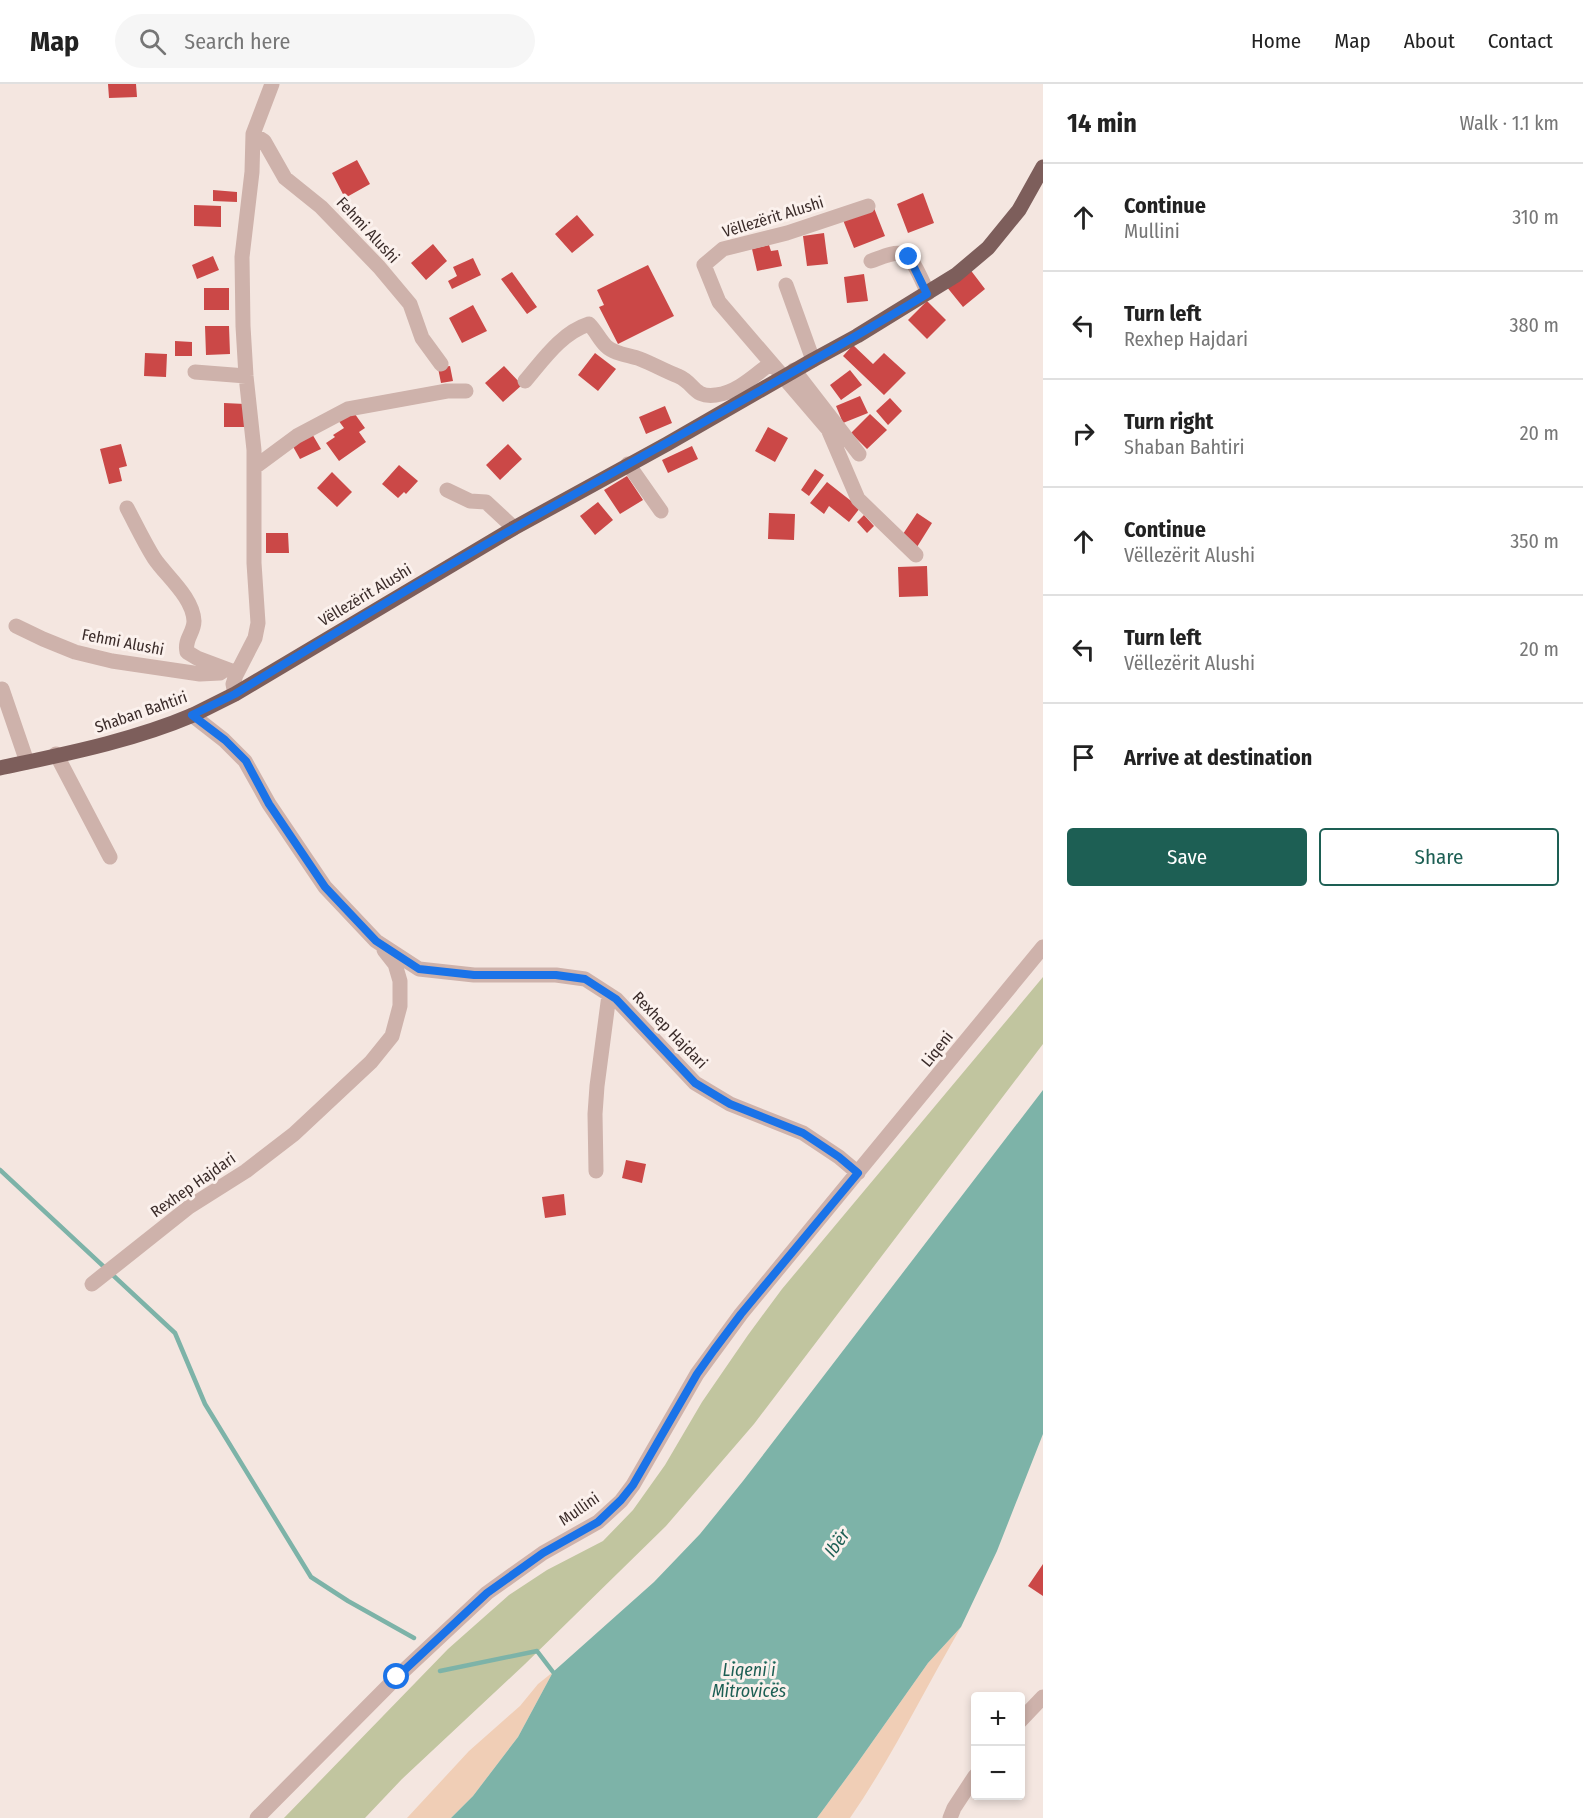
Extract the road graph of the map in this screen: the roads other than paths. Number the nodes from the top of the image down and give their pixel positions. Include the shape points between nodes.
1 (272, 84) edge
2 (253, 134) junction
3 (1043, 167) edge
4 (868, 206) dead end
5 (871, 261) dead end
6 (786, 285) dead end
7 (927, 294) junction
8 (813, 360) junction
9 (771, 363) junction
10 (441, 364) dead end
11 (195, 372) dead end
12 (788, 374) junction
13 (246, 376) junction
14 (525, 381) dead end
15 (466, 391) dead end
16 (859, 454) dead end
17 (628, 464) junction
18 (255, 467) junction
19 (447, 490) dead end
20 (127, 508) dead end
21 (661, 511) dead end
22 (514, 528) junction
23 (916, 555) dead end
24 (16, 626) dead end
25 (231, 671) junction
26 (2, 689) dead end
27 (235, 694) junction
28 (192, 715) junction
29 (56, 754) junction
30 (27, 762) junction
31 (0, 768) edge
32 (110, 857) dead end
33 (376, 941) junction
34 (1043, 947) edge
35 (609, 995) junction
36 (596, 1171) dead end
37 (858, 1173) junction
38 (92, 1284) dead end
39 (1043, 1697) edge
40 (1025, 1716) edge
41 (971, 1782) edge
42 (257, 1818) edge
43 (950, 1818) edge

1 - 2 street
2 - 10 street, Fehmi Alushi via 264,141 285,178 321,207 380,267 410,304 422,338
2 - 13 street via 242,257
3 - 7 main road, Vëllezërit Alushi via 1020,210 988,248
4 - 9 street, Vëllezërit Alushi via 723,249 704,265 719,302
5 - 7 street via 903,253 909,257
6 - 8 street
7 - 8 main road, Vëllezërit Alushi
8 - 12 main road, Vëllezërit Alushi
9 - 12 street, Vëllezërit Alushi
9 - 14 street via 732,392 705,395 693,390 688,381 606,346 589,324 556,344
11 - 13 street
12 - 16 street, Vëllezërit Alushi
12 - 17 main road, Vëllezërit Alushi
12 - 23 street, Vëllezërit Alushi via 828,429 858,500
13 - 18 street
15 - 18 street via 348,409 297,436
17 - 21 street
17 - 22 main road, Vëllezërit Alushi
18 - 25 street via 258,623 255,638
19 - 22 street via 470,501 486,502
20 - 25 street, Fehmi Alushi via 155,559 191,609 194,621 185,644 187,652
22 - 27 main road, Vëllezërit Alushi
24 - 25 street, Fehmi Alushi via 75,652 112,661 200,674
25 - 27 street
26 - 30 street
27 - 28 main road, Shaban Bahtiri
28 - 29 main road, Shaban Bahtiri via 96,747
28 - 33 street, Rexhep Hajdari via 246,761 269,804 325,887
29 - 30 main road, Shaban Bahtiri
29 - 32 street
30 - 31 main road, Shaban Bahtiri
33 - 35 street, Rexhep Hajdari via 419,969 474,975 556,975 585,979
33 - 38 street, Rexhep Hajdari via 395,964 400,1006 392,1036 371,1062 294,1134 189,1207
34 - 37 street, Liqeni
35 - 36 street via 596,1095
35 - 37 street, Rexhep Hajdari via 695,1083 730,1104 803,1133
37 - 42 street, Mullini via 714,1350 621,1500 598,1522 543,1553 487,1593
39 - 40 street
41 - 43 street

